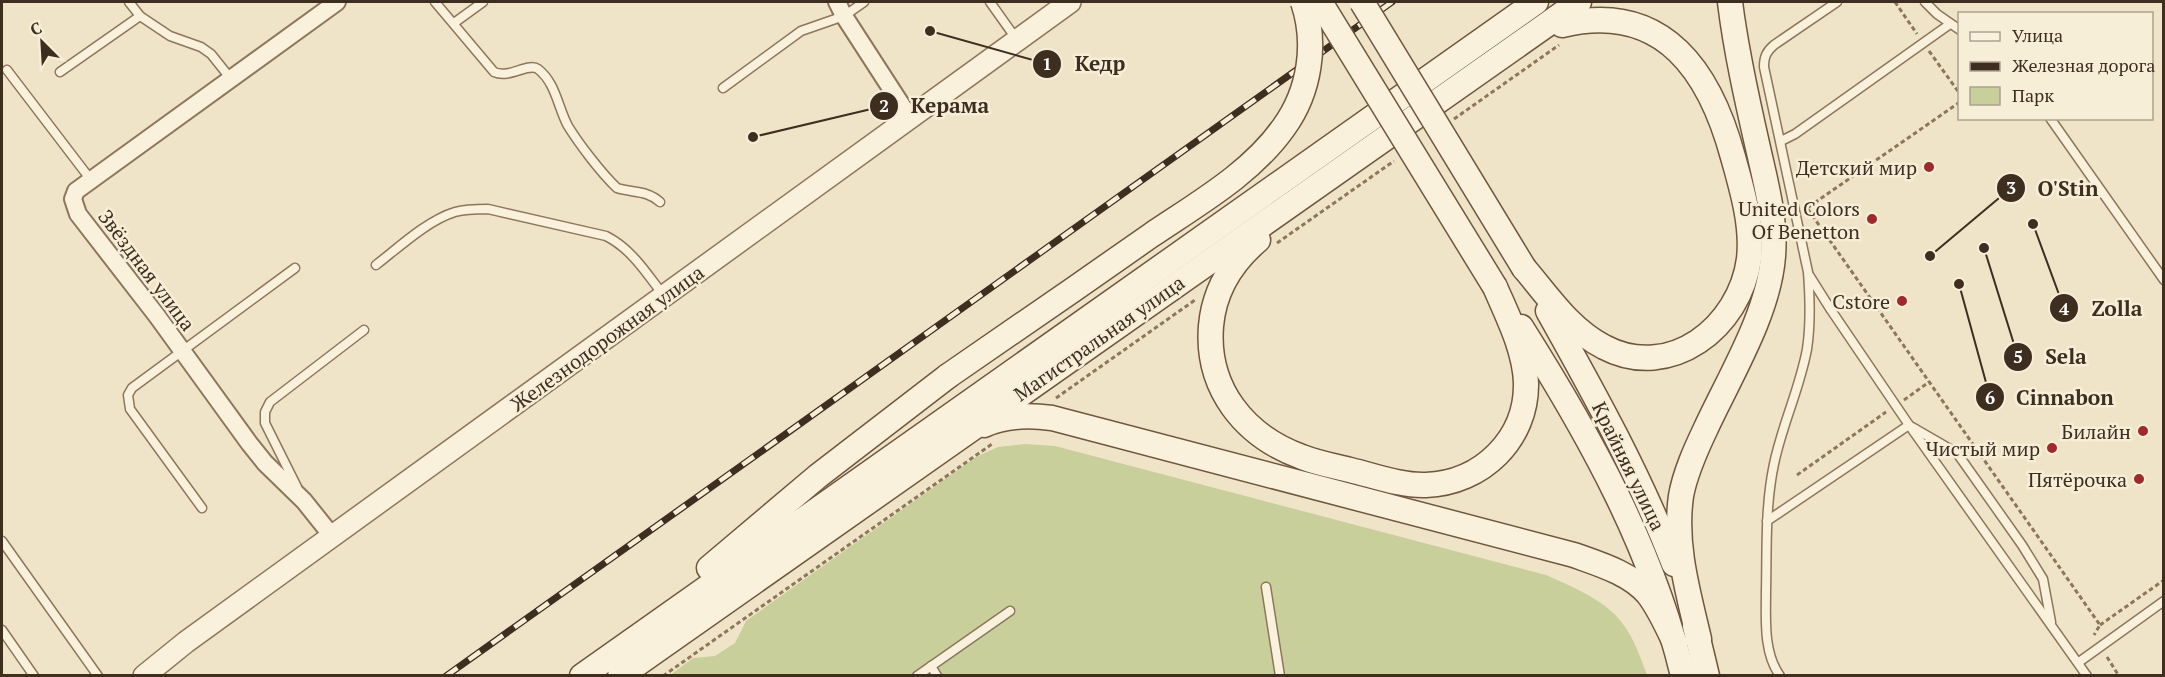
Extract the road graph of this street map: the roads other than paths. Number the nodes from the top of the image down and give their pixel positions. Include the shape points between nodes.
1 (129, 2) edge
2 (337, 2) edge
3 (435, 2) edge
4 (483, 2) edge
5 (864, 2) edge
6 (990, 2) edge
7 (1070, 2) edge
8 (1304, 2) edge
9 (1320, 2) edge
10 (1362, 2) edge
11 (1536, 2) edge
12 (1579, 2) edge
13 (1730, 2) edge
14 (1837, 2) edge
15 (1925, 2) edge
16 (840, 9) edge
17 (140, 16) junction
18 (454, 23) junction
19 (1950, 24) junction
20 (1958, 29) edge
21 (1017, 40) junction
22 (6, 70) dead end
23 (60, 72) dead end
24 (231, 79) junction
25 (723, 88) dead end
26 (1447, 94) junction
27 (910, 118) junction
28 (2051, 120) edge
29 (1781, 141) junction
30 (1369, 148) junction
31 (91, 180) junction
32 (660, 202) dead end
33 (376, 265) dead end
34 (295, 268) dead end
35 (1524, 268) junction
36 (1808, 272) junction
37 (2163, 280) edge
38 (1495, 287) junction
39 (664, 296) junction
40 (364, 330) dead end
41 (182, 351) junction
42 (1909, 425) junction
43 (962, 434) junction
44 (304, 501) junction
45 (202, 508) dead end
46 (1767, 521) junction
47 (332, 536) junction
48 (2, 541) edge
49 (1266, 587) dead end
50 (2163, 601) edge
51 (1010, 611) dead end
52 (2052, 625) junction
53 (2, 630) edge
54 (1687, 641) junction
55 (2079, 662) junction
56 (931, 666) junction
57 (34, 675) edge
58 (98, 675) edge
59 (144, 675) edge
60 (581, 675) edge
61 (620, 675) edge
62 (917, 675) edge
63 (937, 675) edge
64 (1280, 675) edge
65 (1683, 675) edge
66 (1707, 675) edge
67 (1780, 675) edge
68 (2087, 675) edge

1 - 17 lane
2 - 24 street, Звёздная улица
3 - 18 lane
4 - 18 lane
5 - 16 lane
6 - 21 lane
7 - 21 street, Железнодорожная улица
8 - 60 main road, bridge via 1310,30 1309,70 1289,118 1267,149 1220,188 948,376 818,476
9 - 38 main road, bridge
10 - 35 main road, bridge
11 - 60 main road, Магистральная улица
12 - 26 main road, Магистральная улица
13 - 54 main road via 1769,200 1773,255 1756,321 1697,447 1681,494 1678,537
14 - 29 lane via 1767,51 1764,67
15 - 19 lane
16 - 25 lane via 801,31
16 - 27 street
17 - 23 lane
17 - 24 lane via 170,36 206,51
18 - 32 lane via 501,76 530,67 539,70 555,92 570,129 612,184 626,191 653,195
19 - 20 lane
19 - 29 lane
21 - 27 street, Железнодорожная улица
22 - 31 lane
24 - 31 street, Звёздная улица
26 - 30 main road, Магистральная улица
26 - 35 main road via 1498,68 1567,22 1619,10 1646,17 1672,33 1695,60 1711,90 1739,176 1749,258 1734,305 1712,332 1665,356 1623,355 1587,337
27 - 39 street, Железнодорожная улица
28 - 37 lane
29 - 36 lane
30 - 38 main road via 1320,193 1244,252 1226,278 1212,316 1211,355 1220,385 1242,419 1260,436 1302,458 1404,484 1448,483 1468,476 1500,453 1516,430 1524,404 1526,381 1521,358
30 - 43 main road, Магистральная улица
31 - 41 street, Звёздная улица via 76,191 73,199 78,214
33 - 39 lane via 447,215 488,209 606,236 632,255
34 - 41 lane
35 - 54 main road, Крайняя улица via 1633,470 1670,554
36 - 42 lane
36 - 46 lane via 1811,303 1806,352 1775,460
38 - 54 main road, Крайняя улица via 1560,388
39 - 47 street, Железнодорожная улица
40 - 44 lane via 270,402 265,412 265,423
41 - 44 street, Звёздная улица via 265,463
41 - 45 lane via 132,388 128,402
42 - 46 lane
42 - 52 lane
42 - 52 lane via 1957,453 2040,573
43 - 54 main road via 1011,417 1052,418 1574,555 1637,584
43 - 61 main road, Магистральная улица
44 - 47 street, Звёздная улица
46 - 67 lane via 1768,640
47 - 59 street, Железнодорожная улица
48 - 58 lane
49 - 64 lane
50 - 55 lane
51 - 56 lane
52 - 55 lane
53 - 57 lane
54 - 65 main road, Крайняя улица
54 - 66 main road, Крайняя улица
55 - 68 lane
56 - 62 lane
56 - 63 lane

